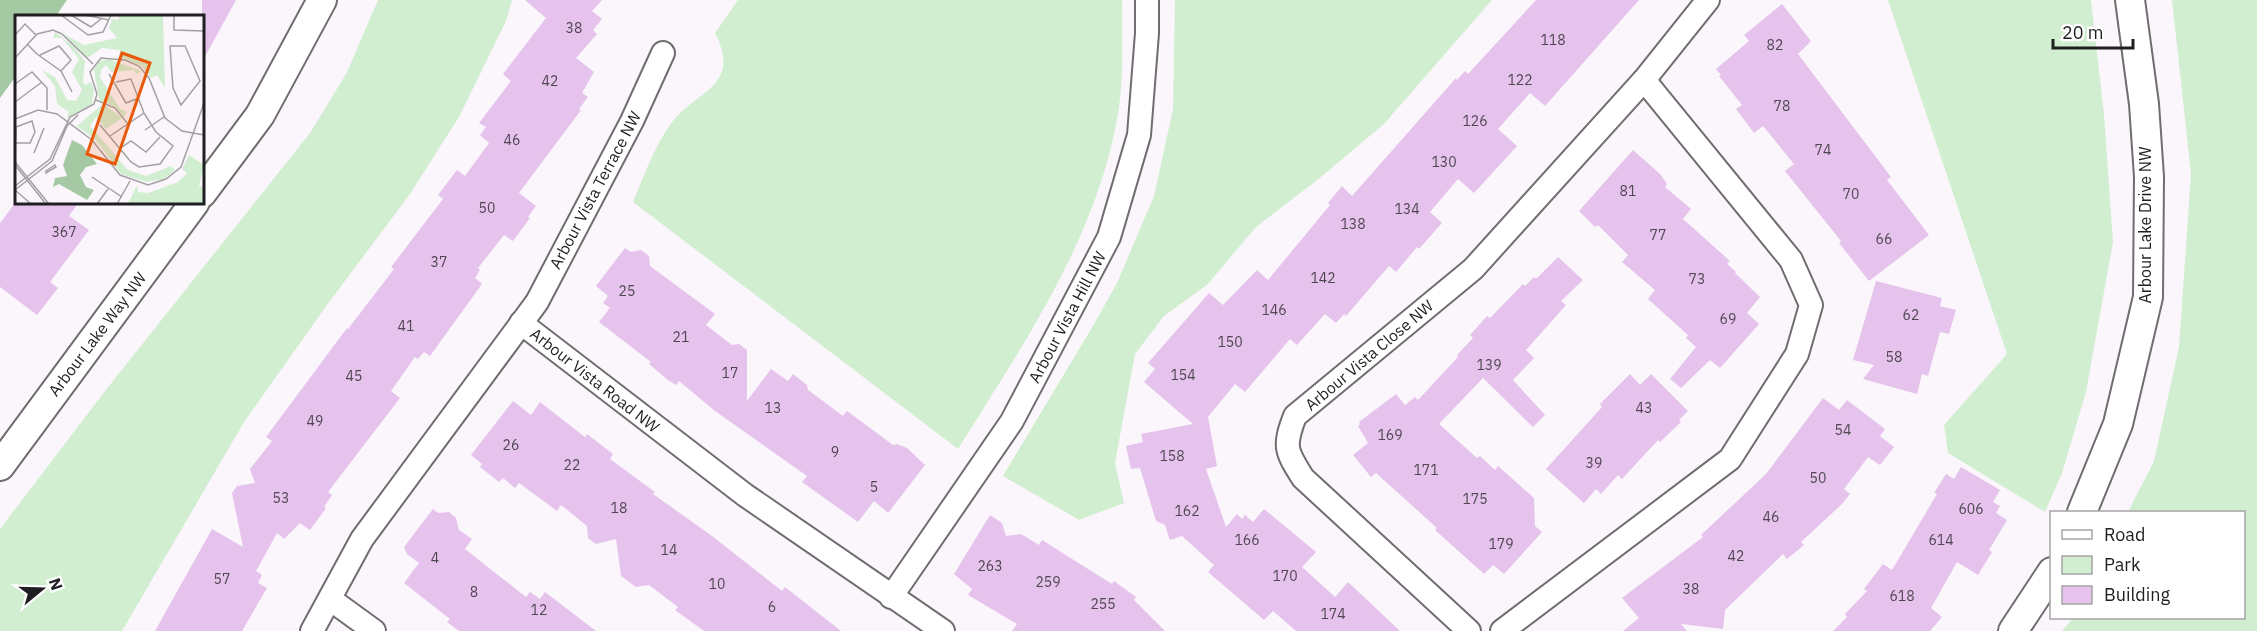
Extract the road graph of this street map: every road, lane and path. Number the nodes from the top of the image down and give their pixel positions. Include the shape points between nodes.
1 (322, 0) edge
2 (1148, 0) edge
3 (1708, 0) edge
4 (2130, 0) edge
5 (663, 53) dead end
6 (1644, 80) junction
7 (204, 190) edge
8 (194, 204) edge
9 (521, 323) junction
10 (0, 466) edge
11 (2083, 511) edge
12 (2050, 575) edge
13 (891, 597) junction
14 (330, 599) junction
15 (312, 631) edge
16 (374, 631) edge
17 (942, 631) edge
18 (1469, 631) edge
19 (1502, 631) edge
20 (2013, 631) edge

1 - 7 street via 260,115
2 - 13 street, Arbour Vista Hill NW via 1139,135 1109,237 1012,421
3 - 6 street, Arbour Vista Close NW
4 - 11 street, Arbour Lake Drive NW via 2149,177 2148,297 2118,424
5 - 9 street, Arbour Vista Terrace NW via 632,121 537,302
6 - 18 street, Arbour Vista Close NW via 1473,268 1295,416 1288,434 1287,454 1303,478
6 - 19 street via 1791,260 1811,304 1797,354 1730,459
8 - 10 street, Arbour Lake Way NW
9 - 13 street, Arbour Vista Road NW via 745,495
9 - 14 street, Arbour Vista Road NW via 362,540
12 - 20 street
13 - 17 street, Arbour Vista Road NW
14 - 15 street, Arbour Vista Road NW
14 - 16 street

